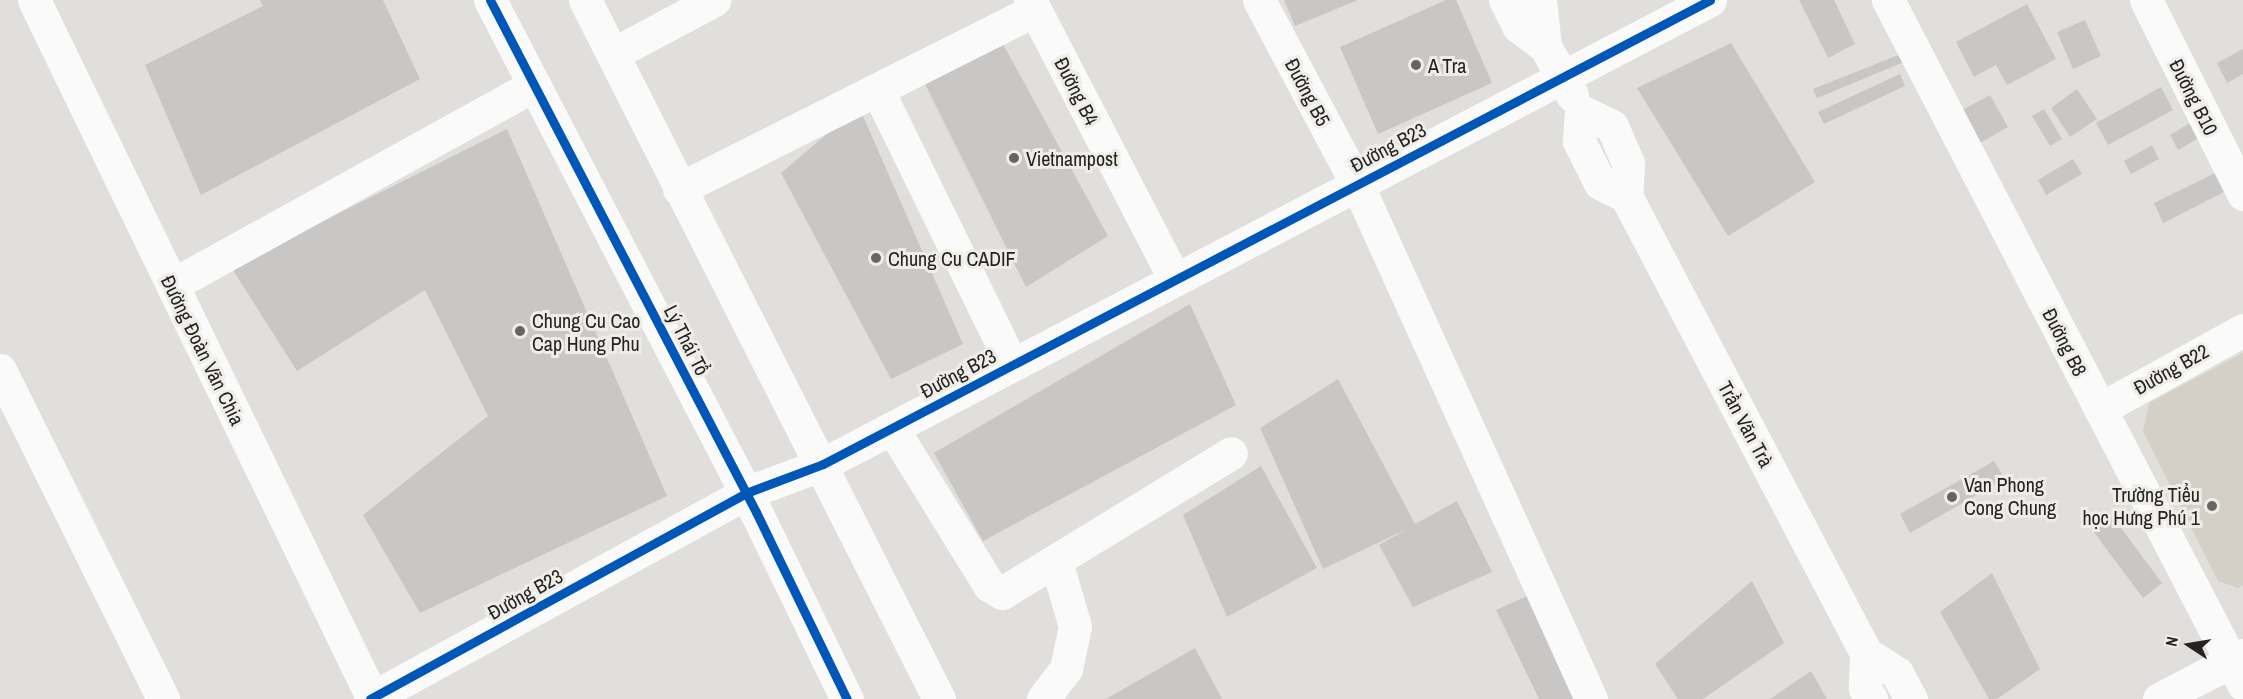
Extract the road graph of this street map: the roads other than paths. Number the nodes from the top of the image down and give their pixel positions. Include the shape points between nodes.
1 (34, 0) edge
2 (490, 0) edge
3 (585, 0) edge
4 (714, 0) edge
5 (1259, 0) edge
6 (1505, 0) edge
7 (1540, 0) edge
8 (1710, 0) edge
9 (1888, 0) edge
10 (2146, 0) edge
11 (1033, 5) edge
12 (1545, 46) junction
13 (613, 54) junction
14 (1562, 76) junction
15 (534, 85) junction
16 (879, 93) junction
17 (1357, 184) junction
18 (680, 189) junction
19 (2243, 194) edge
20 (1174, 278) junction
21 (172, 285) junction
22 (2243, 330) edge
23 (1012, 364) junction
24 (0, 370) edge
25 (2100, 409) junction
26 (892, 428) junction
27 (1231, 453) dead end
28 (823, 464) junction
29 (746, 493) junction
30 (1056, 562) junction
31 (1866, 653) junction
32 (2239, 667) edge
33 (163, 699) edge
34 (372, 699) edge
35 (847, 699) edge
36 (939, 699) edge
37 (1043, 699) edge
38 (1591, 699) edge
39 (1871, 699) edge
40 (1911, 699) edge
41 (2159, 699) edge

1 - 21 street, Đường Đoàn Văn Chia
2 - 15 street, Lý Thái Tổ
3 - 13 street
4 - 13 street
5 - 17 street, Đường B5
6 - 12 street via 1518,26
7 - 12 street
8 - 14 street, Đường B23
9 - 25 street, Đường B8
10 - 19 street, Đường B10
11 - 16 street
11 - 20 street, Đường B4
12 - 14 street
13 - 18 street
14 - 17 street, Đường B23
14 - 31 street, Trần Văn Trà via 1581,111 1579,141 1600,183 1626,196
15 - 21 street
15 - 29 street, Lý Thái Tổ
16 - 18 street
16 - 23 street
17 - 20 street, Đường B23
17 - 38 street, Đường B5
18 - 28 street
20 - 23 street, Đường B23
21 - 34 street, Đường Đoàn Văn Chia
22 - 25 street, Đường B22
23 - 26 street, Đường B23
24 - 33 street
25 - 32 street, Đường B8
26 - 28 street, Đường B23
26 - 30 street via 995,591 1009,592
27 - 30 street
28 - 29 street, Đường B23
28 - 36 street
29 - 34 street, Đường B23
29 - 35 street, Lý Thái Tổ
30 - 37 street via 1075,626 1066,669
31 - 39 street, Trần Văn Trà via 1865,688
31 - 40 street, Trần Văn Trà via 1897,673
32 - 41 street

